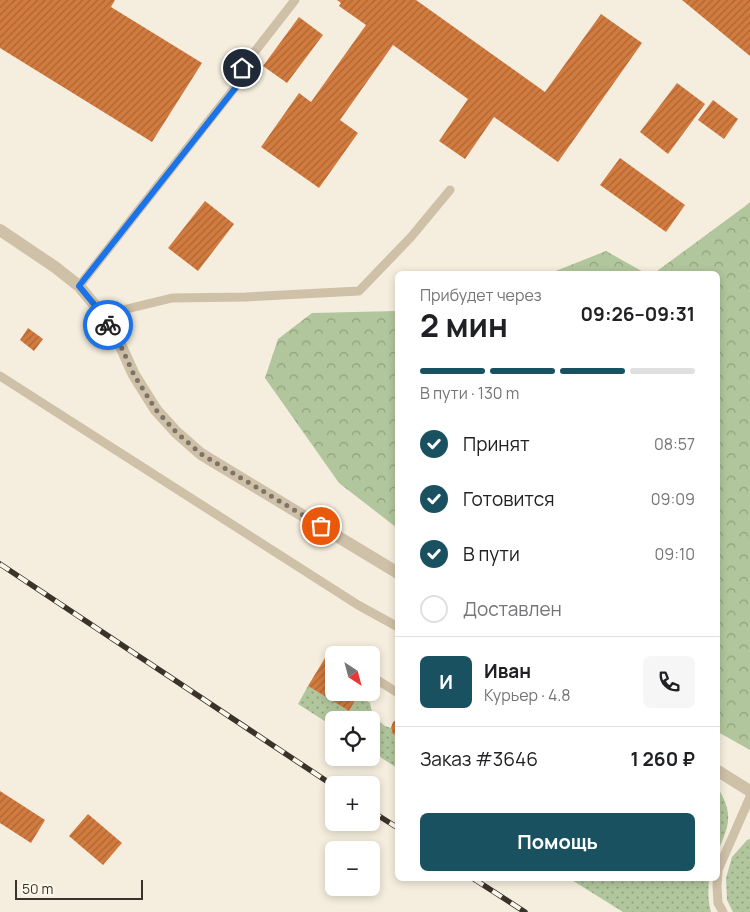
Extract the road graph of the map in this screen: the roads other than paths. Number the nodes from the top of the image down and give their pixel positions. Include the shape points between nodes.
1 (295, 0) edge
2 (450, 190) dead end
3 (0, 230) edge
4 (79, 286) junction
5 (102, 315) junction
6 (0, 376) edge
7 (395, 571) edge
8 (395, 625) edge
9 (380, 682) edge
10 (395, 691) edge
11 (720, 772) edge
12 (750, 791) edge
13 (750, 797) edge
14 (720, 865) edge
15 (717, 881) edge
16 (723, 912) edge

1 - 4 lane via 242,68 240,82
2 - 5 lane via 359,291 172,298
3 - 4 street
4 - 5 street
5 - 7 street via 156,410 201,454
6 - 8 lane via 358,605
9 - 10 lane
11 - 12 street
13 - 14 lane
15 - 16 lane via 718,903

